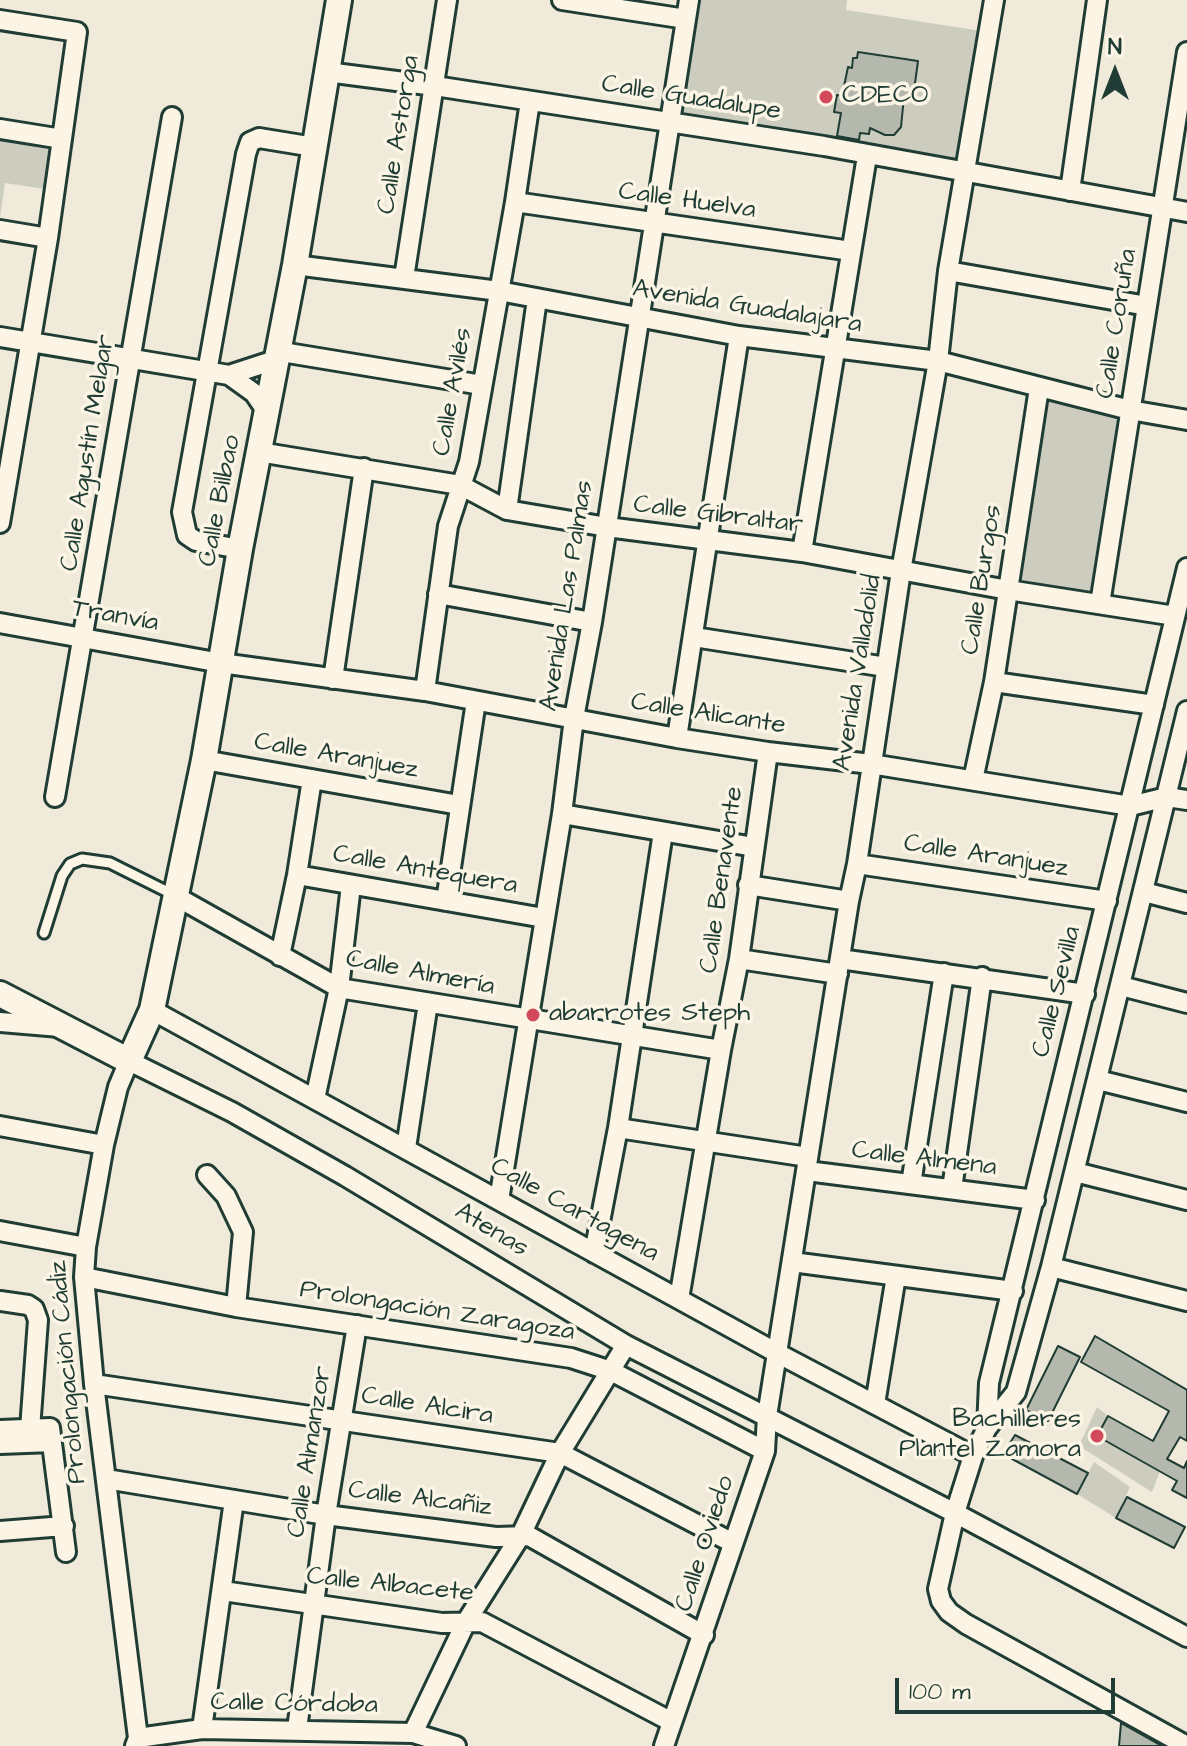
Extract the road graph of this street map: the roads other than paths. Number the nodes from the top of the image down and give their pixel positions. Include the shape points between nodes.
1 (339, 0) edge
2 (447, 0) edge
3 (562, 0) edge
4 (689, 0) edge
5 (994, 0) edge
6 (1097, 0) edge
7 (686, 19) junction
8 (0, 20) edge
9 (1187, 52) edge
10 (327, 72) junction
11 (435, 86) junction
12 (530, 101) junction
13 (1183, 105) edge
14 (172, 117) dead end
15 (671, 123) junction
16 (0, 129) edge
17 (62, 139) junction
18 (314, 147) junction
19 (867, 156) junction
20 (964, 173) junction
21 (1070, 191) junction
22 (515, 202) junction
23 (1163, 206) junction
24 (1187, 212) edge
25 (654, 224) junction
26 (0, 230) edge
27 (48, 238) junction
28 (851, 251) junction
29 (295, 265) junction
30 (948, 271) junction
31 (404, 278) junction
32 (499, 291) junction
33 (537, 299) junction
34 (1147, 306) junction
35 (639, 318) junction
36 (739, 336) junction
37 (0, 337) edge
38 (29, 341) junction
39 (833, 349) junction
40 (276, 355) junction
41 (131, 357) junction
42 (938, 361) junction
43 (208, 371) junction
44 (229, 375) junction
45 (482, 385) junction
46 (1039, 388) junction
47 (1130, 410) junction
48 (267, 412) junction
49 (1187, 420) edge
50 (259, 452) junction
51 (364, 468) junction
52 (460, 485) junction
53 (507, 510) junction
54 (0, 523) edge
55 (607, 527) junction
56 (709, 542) junction
57 (240, 549) junction
58 (802, 552) junction
59 (1187, 568) edge
60 (901, 571) junction
61 (1008, 590) junction
62 (438, 594) junction
63 (1100, 604) junction
64 (1175, 616) junction
65 (592, 622) junction
66 (0, 623) edge
67 (694, 637) junction
68 (85, 638) junction
69 (221, 663) junction
70 (886, 667) junction
71 (333, 679) junction
72 (994, 682) junction
73 (425, 691) junction
74 (476, 701) junction
75 (1154, 705) junction
76 (1187, 711) edge
77 (574, 718) junction
78 (677, 738) junction
79 (1146, 738) junction
80 (1183, 748) edge
81 (768, 752) junction
82 (204, 760) junction
83 (871, 764) junction
84 (312, 779) junction
85 (973, 780) junction
86 (55, 797) dead end
87 (1167, 797) junction
88 (1187, 800) edge
89 (459, 805) junction
90 (1130, 806) junction
91 (562, 814) junction
92 (663, 832) junction
93 (754, 847) junction
94 (857, 864) junction
95 (297, 875) junction
96 (351, 885) junction
97 (748, 885) junction
98 (1144, 892) junction
99 (177, 897) junction
100 (446, 901) junction
101 (849, 901) junction
102 (1107, 901) junction
103 (1187, 903) edge
104 (544, 918) junction
105 (44, 933) dead end
106 (280, 956) junction
107 (739, 959) junction
108 (839, 966) junction
109 (944, 973) junction
110 (982, 977) junction
111 (1121, 986) junction
112 (339, 988) junction
113 (0, 994) edge
114 (1085, 994) junction
115 (428, 1003) junction
116 (1187, 1003) edge
117 (152, 1010) junction
118 (527, 1020) junction
119 (0, 1022) edge
120 (63, 1028) junction
121 (633, 1034) junction
122 (721, 1050) junction
123 (129, 1061) junction
124 (1098, 1080) junction
125 (315, 1099) junction
126 (1187, 1102) edge
127 (0, 1126) edge
128 (618, 1128) junction
129 (1050, 1137) junction
130 (706, 1141) junction
131 (104, 1145) junction
132 (1082, 1145) junction
133 (406, 1148) junction
134 (808, 1164) junction
135 (1075, 1172) junction
136 (207, 1175) dead end
137 (911, 1184) junction
138 (952, 1189) junction
139 (499, 1200) junction
140 (1035, 1200) junction
141 (1187, 1200) edge
142 (0, 1231) edge
143 (86, 1247) junction
144 (594, 1253) junction
145 (792, 1262) junction
146 (1051, 1267) junction
147 (896, 1276) junction
148 (84, 1277) junction
149 (1013, 1291) junction
150 (679, 1299) junction
151 (0, 1301) edge
152 (1187, 1301) edge
153 (236, 1307) junction
154 (357, 1325) junction
155 (626, 1345) junction
156 (777, 1353) junction
157 (611, 1371) junction
158 (94, 1384) junction
159 (875, 1404) junction
160 (767, 1416) junction
161 (342, 1420) junction
162 (987, 1428) junction
163 (0, 1430) edge
164 (29, 1436) junction
165 (0, 1444) edge
166 (765, 1451) junction
167 (560, 1453) junction
168 (973, 1456) junction
169 (106, 1479) junction
170 (234, 1500) junction
171 (955, 1513) junction
172 (326, 1515) junction
173 (64, 1526) junction
174 (0, 1531) edge
175 (521, 1535) junction
176 (733, 1543) junction
177 (66, 1552) dead end
178 (223, 1591) junction
179 (315, 1605) junction
180 (466, 1622) junction
181 (704, 1635) junction
182 (1187, 1637) edge
183 (672, 1722) junction
184 (202, 1729) junction
185 (297, 1729) junction
186 (239, 1738) edge
187 (412, 1739) edge
188 (136, 1742) edge
189 (456, 1746) edge
190 (664, 1746) edge
191 (1187, 1746) edge

1 - 10 street, Calle Bilbao
2 - 11 street, Calle Astorga
3 - 7 street
4 - 7 street, Avenida Las Palmas
5 - 20 street, Avenida Valladolid
6 - 21 street
7 - 15 street, Avenida Las Palmas
8 - 17 street via 77,32
9 - 13 street, Calle Coruña
10 - 11 street, Calle Guadalupe
10 - 18 street, Calle Bilbao
11 - 12 street, Calle Guadalupe
11 - 31 street, Calle Astorga
12 - 15 street, Calle Guadalupe
12 - 22 street, Calle Avilés
13 - 23 street, Calle Coruña
14 - 41 street, Calle Agustín Melgar
15 - 19 street, Calle Guadalupe
15 - 25 street, Avenida Las Palmas
16 - 17 street
17 - 27 street
18 - 29 street, Calle Bilbao
18 - 43 street via 259,138 250,142
19 - 20 street, Calle Guadalupe
19 - 28 street
20 - 21 street, Calle Guadalupe
20 - 30 street, Avenida Valladolid
21 - 23 street, Calle Guadalupe
22 - 25 street, Calle Huelva
22 - 32 street, Calle Avilés
23 - 24 street, Calle Guadalupe
23 - 34 street, Calle Coruña
25 - 28 street, Calle Huelva
25 - 35 street, Avenida Las Palmas
26 - 27 street
27 - 38 street
28 - 39 street
29 - 31 street, Avenida Guadalajara
29 - 40 street, Calle Bilbao
30 - 34 street
30 - 42 street, Avenida Valladolid
31 - 32 street, Avenida Guadalajara
32 - 33 street, Avenida Guadalajara
32 - 45 street, Calle Avilés
33 - 35 street, Avenida Guadalajara
33 - 53 street
34 - 47 street, Calle Coruña
35 - 36 street, Avenida Guadalajara
35 - 55 street, Avenida Las Palmas
36 - 39 street, Avenida Guadalajara
36 - 56 street
37 - 38 street
38 - 41 street
38 - 54 street
39 - 42 street, Avenida Guadalajara
39 - 58 street
40 - 44 street
40 - 45 street
40 - 48 street, Calle Bilbao
41 - 43 street
41 - 68 street, Calle Agustín Melgar
42 - 46 street, Avenida Guadalajara
42 - 60 street, Avenida Valladolid
43 - 44 street
43 - 57 street via 182,523 187,535 203,544
44 - 48 street via 254,393
45 - 52 street, Calle Avilés
46 - 47 street, Avenida Guadalajara
46 - 61 street, Calle Burgos
47 - 49 street, Avenida Guadalajara
47 - 63 street, Calle Coruña
48 - 50 street, Calle Bilbao
50 - 51 street, Calle Gibraltar
50 - 57 street, Calle Bilbao
51 - 52 street, Calle Gibraltar
51 - 71 street
52 - 53 street, Calle Gibraltar
52 - 62 street, Calle Avilés
53 - 55 street, Calle Gibraltar
55 - 56 street, Calle Gibraltar
55 - 65 street, Avenida Las Palmas
56 - 58 street, Calle Gibraltar
56 - 67 street
57 - 69 street, Calle Bilbao
58 - 60 street, Calle Gibraltar
59 - 64 street, Calle Sevilla
60 - 61 street, Calle Gibraltar
60 - 70 street, Avenida Valladolid
61 - 63 street, Calle Gibraltar
61 - 72 street, Calle Burgos
62 - 65 street
62 - 73 street, Calle Avilés
63 - 64 street, Calle Gibraltar
64 - 75 street, Calle Sevilla
65 - 77 street, Avenida Las Palmas
66 - 68 street, Tranvía
67 - 70 street
67 - 78 street
68 - 69 street, Tranvía
68 - 86 street, Calle Agustín Melgar
69 - 71 street, Calle Alicante
69 - 82 street, Calle Bilbao
70 - 83 street, Avenida Valladolid
71 - 73 street, Calle Alicante
72 - 75 street
72 - 85 street, Calle Burgos
73 - 74 street, Calle Alicante
74 - 77 street, Calle Alicante
74 - 89 street
75 - 79 street, Calle Sevilla
76 - 80 street, Calle Sevilla
77 - 78 street, Calle Alicante
77 - 91 street, Avenida Las Palmas
78 - 81 street, Calle Alicante
79 - 80 street
79 - 90 street, Calle Sevilla
80 - 87 street, Calle Sevilla
81 - 83 street, Calle Alicante
81 - 93 street, Calle Benavente
82 - 84 street, Calle Aranjuez
82 - 99 street, Calle Bilbao
83 - 85 street, Calle Alicante
83 - 94 street, Avenida Valladolid
84 - 89 street, Calle Aranjuez
84 - 95 street
85 - 90 street, Calle Alicante
87 - 88 street, Calle Alicante
87 - 90 street, Calle Alicante
87 - 98 street, Calle Sevilla
89 - 100 street
90 - 102 street, Calle Sevilla
91 - 92 street
91 - 104 street, Avenida Las Palmas
92 - 93 street
92 - 121 street
93 - 97 street, Calle Benavente
94 - 101 street, Avenida Valladolid
94 - 102 street, Calle Aranjuez
95 - 96 street, Calle Antequera
95 - 106 street
96 - 100 street, Calle Antequera
96 - 112 street
97 - 101 street
97 - 107 street, Calle Benavente
98 - 103 street
98 - 111 street, Calle Sevilla
99 - 105 lane via 110,863 82,859 62,876
99 - 106 street, Calle Almería
99 - 117 street, Calle Bilbao
100 - 104 street, Calle Antequera
101 - 108 street, Avenida Valladolid
102 - 114 street, Calle Sevilla
104 - 118 street, Avenida Las Palmas
106 - 112 street, Calle Almería
107 - 108 street
107 - 122 street, Calle Benavente
108 - 109 street
108 - 134 street, Avenida Valladolid
109 - 110 street
109 - 137 street
110 - 114 street
110 - 138 street
111 - 116 street
111 - 124 street, Calle Sevilla
112 - 115 street, Calle Almería
112 - 125 street
113 - 120 street, Atenas
114 - 129 street, Calle Sevilla
115 - 118 street, Calle Almería
115 - 133 street
117 - 123 street, Prolongación Cádiz
117 - 125 street, Calle Cartagena
118 - 121 street, Calle Almería
118 - 139 street, Avenida Las Palmas
119 - 120 street
120 - 123 street, Atenas
121 - 122 street, Calle Almería
121 - 128 street
122 - 130 street, Calle Benavente
123 - 131 street, Prolongación Cádiz
123 - 155 street, Atenas via 345,1176
124 - 126 street
124 - 132 street, Calle Sevilla
125 - 133 street, Calle Cartagena
127 - 131 street
128 - 130 street, Calle Almena
128 - 144 street
129 - 132 street
129 - 140 street, Calle Sevilla
130 - 134 street, Calle Almena
130 - 150 street, Calle Benavente
131 - 143 street, Prolongación Cádiz
132 - 135 street, Calle Sevilla
133 - 139 street, Calle Cartagena
134 - 137 street, Calle Almena
134 - 145 street, Avenida Valladolid
135 - 141 street
135 - 146 street, Calle Sevilla
136 - 153 street via 226,1196 243,1232
137 - 138 street, Calle Almena
138 - 140 street, Calle Almena
139 - 144 street, Calle Cartagena
140 - 149 street, Calle Sevilla
142 - 143 street
143 - 148 street, Prolongación Cádiz
144 - 150 street, Calle Cartagena
145 - 147 street
145 - 156 street, Avenida Valladolid
146 - 152 street
146 - 162 street, Calle Sevilla via 1016,1392
147 - 149 street
147 - 159 street
148 - 153 street, Prolongación Zaragoza
148 - 158 street, Prolongación Cádiz
149 - 162 street, Calle Sevilla via 989,1383
150 - 156 street, Calle Cartagena
151 - 164 street via 28,1305 38,1320
153 - 154 street, Prolongación Zaragoza
154 - 157 street, Prolongación Zaragoza via 571,1358
154 - 161 street, Calle Almanzor
155 - 157 street
155 - 160 street, Atenas
156 - 159 street, Calle Cartagena
156 - 160 street, Calle Oviedo
157 - 166 street, Prolongación Zaragoza
157 - 167 street
158 - 161 street, Calle Alcira
158 - 169 street, Prolongación Cádiz
159 - 168 street, Calle Cartagena
160 - 166 street, Calle Oviedo
160 - 171 street, Atenas
161 - 167 street, Calle Alcira
161 - 172 street, Calle Almanzor
162 - 168 street, Calle Sevilla
163 - 164 street
164 - 165 street
164 - 173 street via 52,1442
166 - 176 street, Calle Oviedo
167 - 175 street
167 - 176 street, Calle Alcira
168 - 171 street, Calle Sevilla
169 - 170 street, Calle Alcañiz
169 - 188 street, Prolongación Cádiz
170 - 172 street, Calle Alcañiz
170 - 178 street
171 - 182 street
171 - 191 street, Calle Sevilla via 938,1589 949,1612
172 - 175 street, Calle Alcañiz via 496,1537
172 - 179 street, Calle Almanzor
173 - 174 street
173 - 177 street
175 - 180 street
175 - 181 street, Calle Alcañiz
176 - 181 street, Calle Oviedo
178 - 179 street, Calle Albacete
178 - 184 street
179 - 180 street, Calle Albacete
179 - 185 street, Calle Almanzor
180 - 183 street, Calle Albacete via 491,1626
180 - 187 street
181 - 183 street, Calle Oviedo
183 - 190 street, Calle Oviedo
184 - 186 street, Calle Córdoba
184 - 188 street, Calle Córdoba
185 - 186 street, Calle Córdoba
185 - 187 street, Calle Córdoba
187 - 189 street, Calle Córdoba

